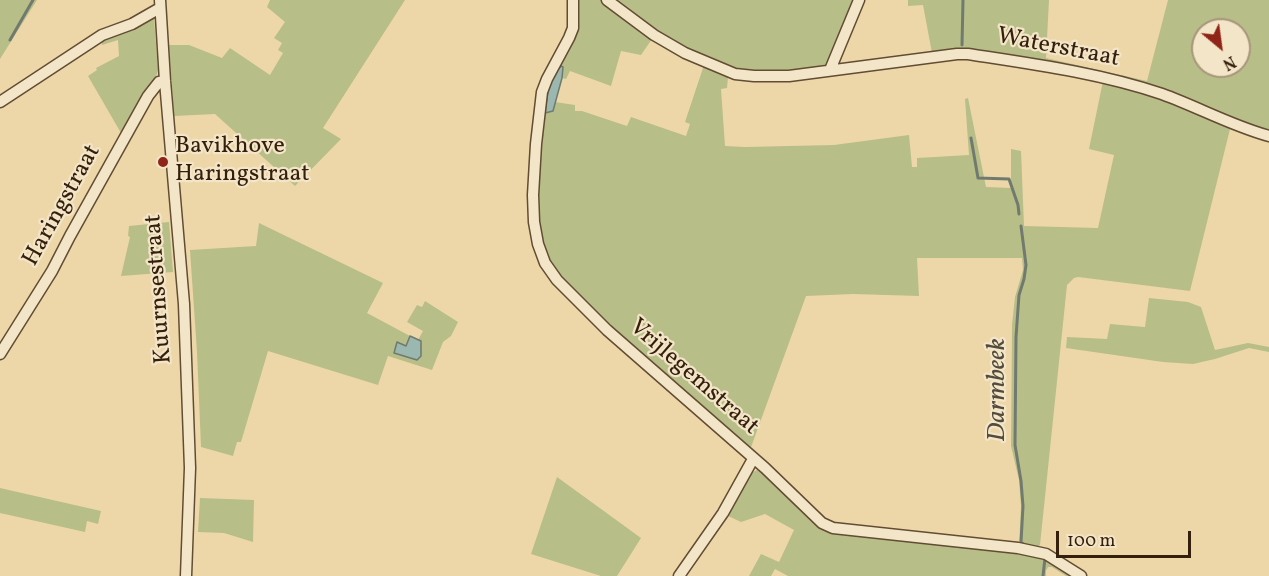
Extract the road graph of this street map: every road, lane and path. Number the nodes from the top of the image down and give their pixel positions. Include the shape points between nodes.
1 (573, 0) edge
2 (607, 0) edge
3 (859, 0) edge
4 (160, 4) edge
5 (830, 70) junction
6 (165, 81) junction
7 (0, 102) edge
8 (1269, 136) edge
9 (0, 354) edge
10 (753, 459) junction
11 (186, 576) edge
12 (679, 576) edge
13 (1081, 576) edge

1 - 10 street, Vrijlegemstraat via 573,28 542,92 536,144 534,222 545,263 607,330
2 - 5 street, Waterstraat via 654,35 727,71 789,76
3 - 5 street
4 - 6 street, Kuurnsestraat
4 - 7 street via 132,24 102,35
5 - 8 street, Waterstraat via 968,54 1109,79 1162,94
6 - 9 street, Haringstraat via 159,82 148,96 52,272
6 - 11 street, Kuurnsestraat via 187,370 190,468
10 - 12 street via 723,513
10 - 13 street, Vrijlegemstraat via 814,517 833,528 1018,548 1046,554

